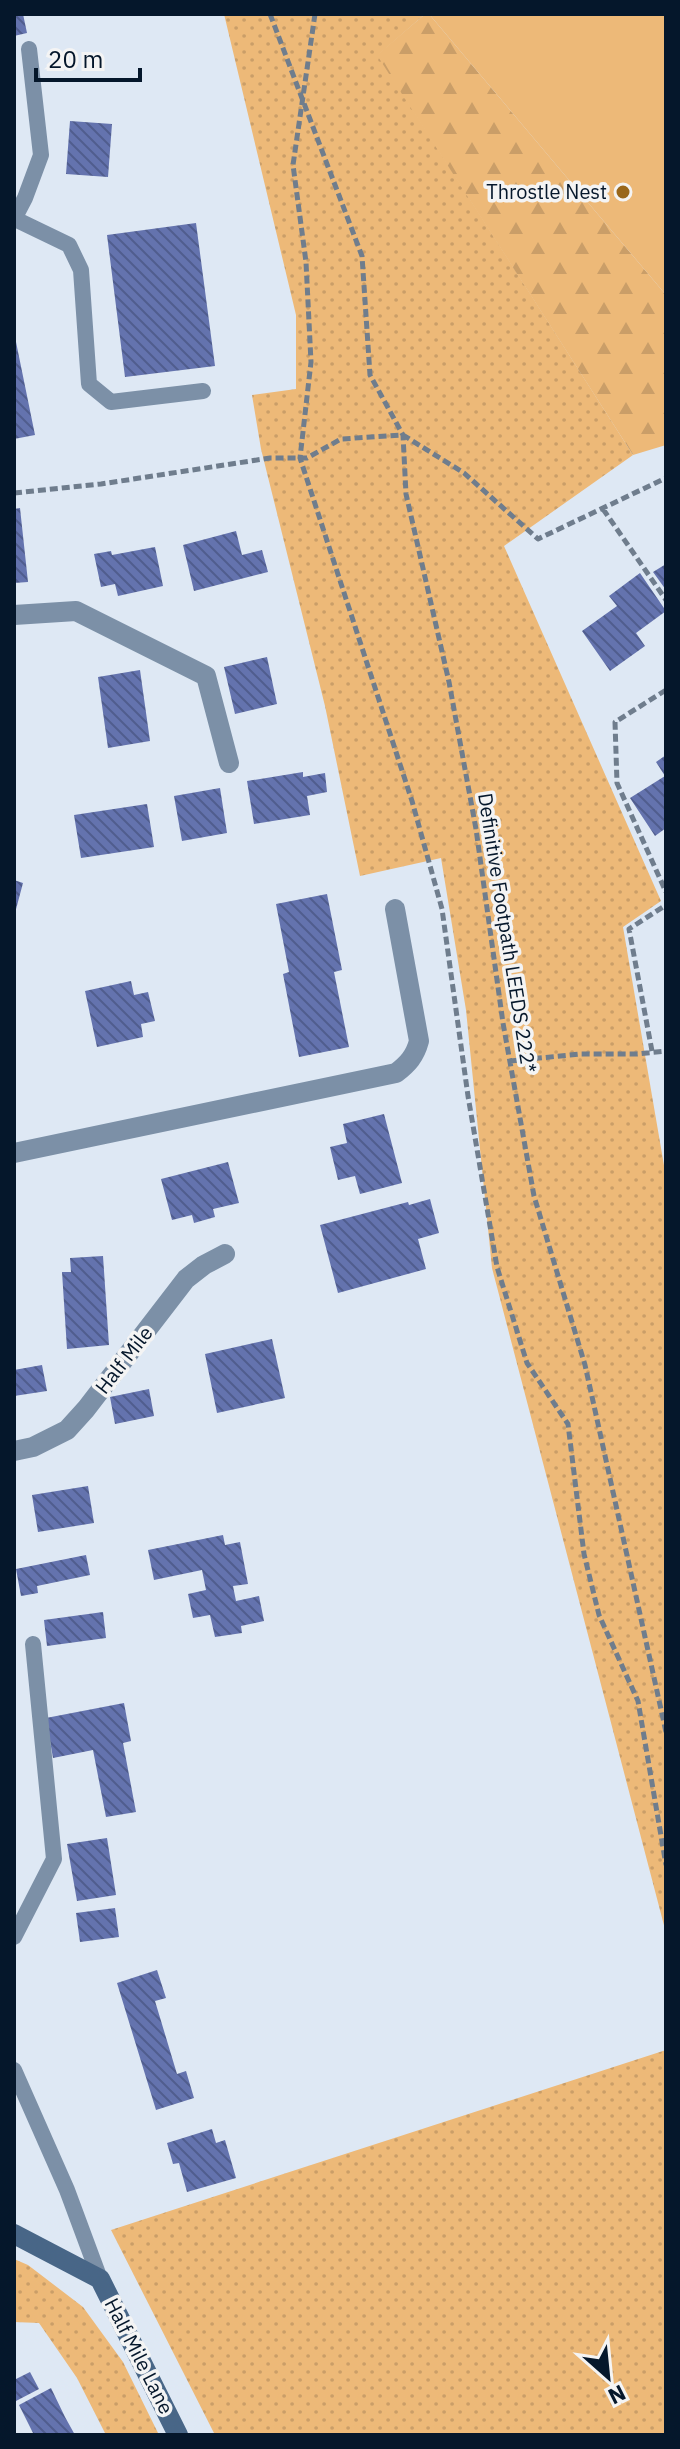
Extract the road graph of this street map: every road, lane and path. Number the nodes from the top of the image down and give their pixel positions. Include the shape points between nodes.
1 (270, 14) edge
2 (315, 14) edge
3 (29, 49) dead end
4 (303, 104) junction
5 (14, 219) edge
6 (203, 391) dead end
7 (403, 435) junction
8 (300, 458) junction
9 (666, 478) edge
10 (14, 493) edge
11 (603, 509) junction
12 (666, 600) edge
13 (14, 615) edge
14 (666, 690) edge
15 (229, 763) dead end
16 (666, 892) edge
17 (666, 905) edge
18 (395, 909) dead end
19 (652, 1051) junction
20 (666, 1051) edge
21 (510, 1061) junction
22 (14, 1153) edge
23 (225, 1254) dead end
24 (14, 1451) edge
25 (33, 1644) dead end
26 (666, 1732) edge
27 (666, 1865) edge
28 (14, 1937) edge
29 (14, 2070) edge
30 (14, 2234) edge
31 (100, 2279) junction
32 (178, 2435) edge

1 - 4 path, Definitive Footpath LEEDS 222*
2 - 4 path
3 - 5 lane via 41,155
4 - 7 path, Definitive Footpath LEEDS 222* via 362,256 370,375
4 - 8 path via 293,165 306,262 311,362
5 - 6 lane via 69,245 81,270 89,384 111,402
7 - 8 path via 341,439
7 - 11 path via 464,473 538,539
7 - 21 path, Definitive Footpath LEEDS 222* via 406,494 460,741
8 - 10 path
8 - 27 path via 442,909 497,1267 527,1363 568,1424 584,1554 599,1615 638,1701
9 - 11 path
11 - 12 path
13 - 15 street via 76,611 206,676
14 - 16 path via 615,722 617,783
17 - 19 path via 629,929
18 - 22 street via 419,1041 416,1053 396,1073
19 - 20 path
19 - 21 path
21 - 26 path, Definitive Footpath LEEDS 222* via 534,1196 585,1365
23 - 24 street, Half Mile via 186,1279 67,1430
25 - 28 lane via 54,1859
29 - 31 lane
30 - 31 street, Half Mile Lane
31 - 32 street, Half Mile Lane

